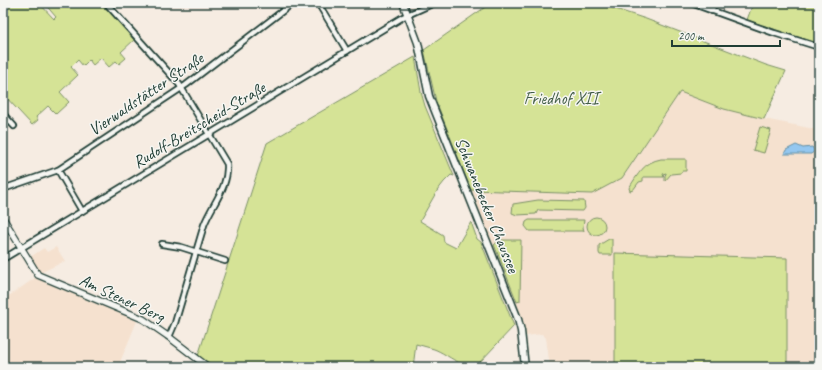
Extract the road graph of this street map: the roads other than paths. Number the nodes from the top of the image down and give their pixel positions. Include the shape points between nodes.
1 (106, 3) edge
2 (293, 3) edge
3 (318, 3) edge
4 (403, 3) edge
5 (434, 3) edge
6 (691, 3) edge
7 (713, 3) edge
8 (712, 11) junction
9 (408, 15) junction
10 (819, 47) edge
11 (347, 51) junction
12 (182, 88) junction
13 (3, 114) edge
14 (14, 126) dead end
15 (210, 134) junction
16 (58, 170) junction
17 (3, 189) edge
18 (82, 211) junction
19 (3, 218) edge
20 (162, 244) dead end
21 (22, 248) junction
22 (196, 252) junction
23 (3, 259) edge
24 (225, 261) dead end
25 (169, 337) junction
26 (208, 367) edge
27 (526, 367) edge

1 - 12 street
2 - 12 street, Vierwaldstätter Straße
3 - 11 street
4 - 9 main road, Schwanebecker Chaussee
5 - 9 street, Rudolf-Breitscheid-Straße
6 - 8 street
7 - 8 street
8 - 10 street
9 - 11 street, Rudolf-Breitscheid-Straße
9 - 27 main road, Schwanebecker Chaussee via 432,103 518,319
11 - 15 street, Rudolf-Breitscheid-Straße
12 - 15 street
12 - 16 street, Vierwaldstätter Straße
13 - 14 street
15 - 18 street, Rudolf-Breitscheid-Straße
15 - 22 street via 227,164 228,171 225,184 207,217
16 - 17 street, Vierwaldstätter Straße
16 - 18 street
18 - 21 street, Rudolf-Breitscheid-Straße
19 - 21 street
20 - 22 street
21 - 23 street, Rudolf-Breitscheid-Straße
21 - 25 street, Am Stener Berg via 38,276 143,319
22 - 24 street
22 - 25 street
25 - 26 street, Am Stener Berg

